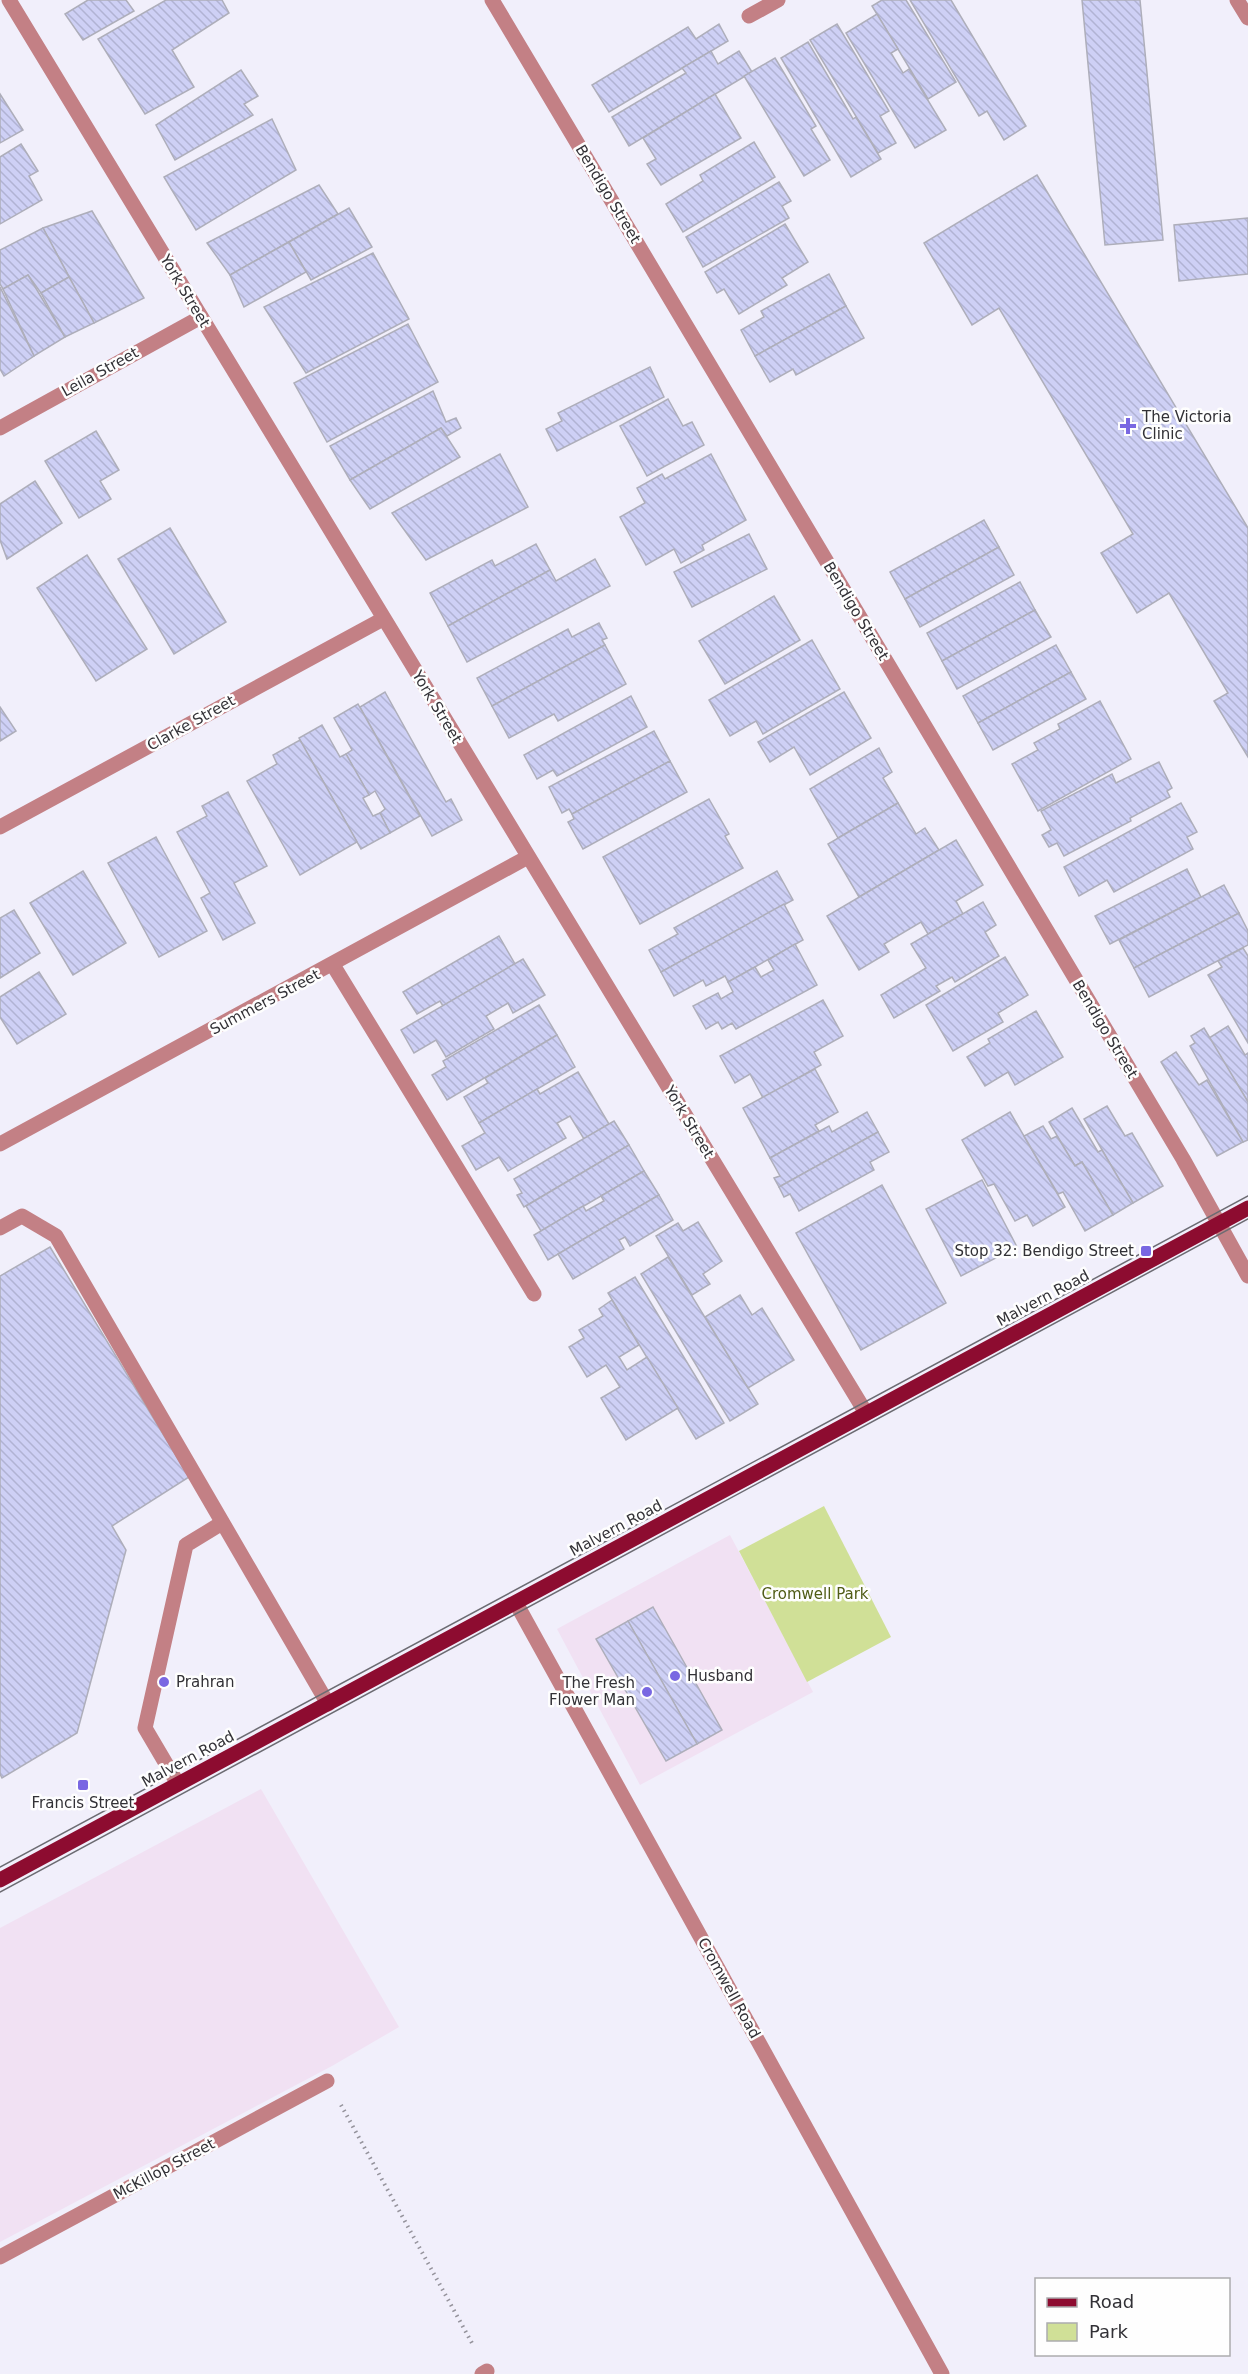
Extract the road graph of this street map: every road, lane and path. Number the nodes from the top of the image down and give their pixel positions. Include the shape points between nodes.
1 (9, 0) edge
2 (492, 0) edge
3 (778, 0) edge
4 (1238, 0) edge
5 (749, 16) dead end
6 (1248, 18) edge
7 (201, 317) junction
8 (0, 428) edge
9 (383, 619) junction
10 (0, 827) edge
11 (528, 857) junction
12 (333, 965) junction
13 (0, 1144) edge
14 (1248, 1208) edge
15 (1219, 1223) junction
16 (0, 1228) edge
17 (1248, 1276) edge
18 (534, 1294) dead end
19 (866, 1413) junction
20 (222, 1523) junction
21 (516, 1603) junction
22 (328, 1704) junction
23 (178, 1784) junction
24 (2, 1875) edge
25 (327, 2081) joint
26 (0, 2257) edge
27 (484, 2373) edge
28 (942, 2374) edge

1 - 7 street, York Street
2 - 15 street, Bendigo Street
3 - 5 street
4 - 6 street
7 - 8 street, Leila Street
7 - 9 street, York Street
9 - 10 street, Clarke Street
9 - 11 street, York Street
11 - 12 street, Summers Street
11 - 19 street, York Street
12 - 13 street, Summers Street
12 - 18 street
14 - 15 main road, Malvern Road
15 - 17 street, Bendigo Street
15 - 19 main road, Malvern Road
16 - 20 street via 22,1216 56,1236
19 - 21 main road, Malvern Road
20 - 22 street
20 - 23 street via 186,1545 145,1728
21 - 22 main road, Malvern Road
21 - 28 street, Cromwell Road
22 - 23 main road, Malvern Road
23 - 24 main road, Malvern Road
25 - 26 street, McKillop Street
25 - 27 path

